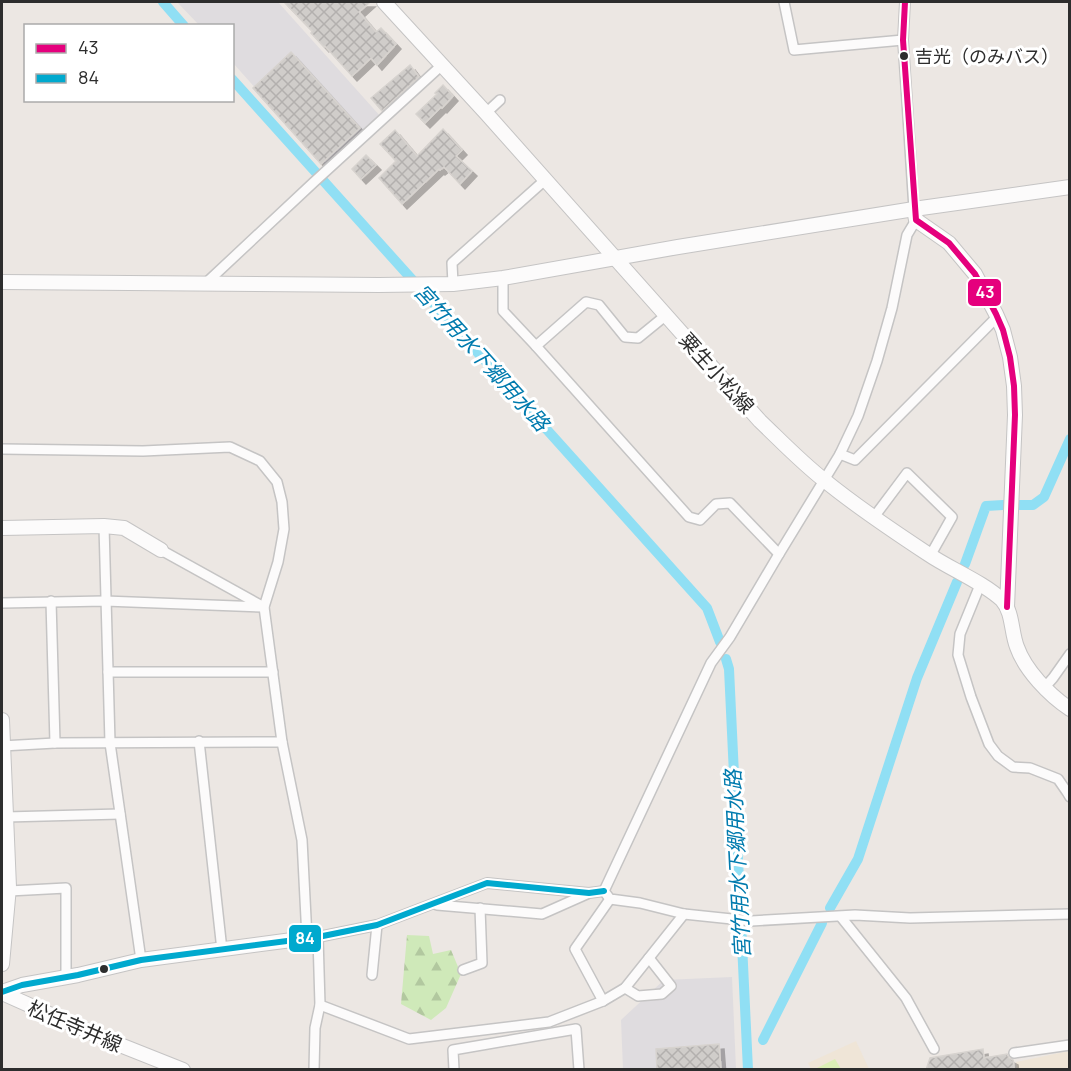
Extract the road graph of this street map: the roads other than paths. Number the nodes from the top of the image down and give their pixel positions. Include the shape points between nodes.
1 (384, 2) edge
2 (784, 2) edge
3 (905, 2) edge
4 (903, 40) junction
5 (442, 65) junction
6 (500, 100) dead end
7 (486, 113) junction
8 (545, 180) junction
9 (1070, 187) edge
10 (915, 215) junction
11 (615, 258) junction
12 (503, 278) junction
13 (2, 282) edge
14 (205, 284) junction
15 (453, 284) junction
16 (665, 316) junction
17 (998, 317) junction
18 (536, 346) junction
19 (2, 449) edge
20 (840, 454) junction
21 (825, 481) junction
22 (874, 517) junction
23 (104, 526) junction
24 (2, 528) edge
25 (161, 550) joint
26 (779, 554) junction
27 (930, 556) junction
28 (980, 585) junction
29 (51, 601) junction
30 (105, 601) junction
31 (2, 603) edge
32 (264, 607) junction
33 (1007, 607) junction
34 (1070, 654) edge
35 (108, 672) junction
36 (273, 672) junction
37 (1045, 687) junction
38 (1070, 709) edge
39 (2, 720) edge
40 (199, 741) junction
41 (282, 742) junction
42 (55, 743) junction
43 (110, 743) junction
44 (2, 746) edge
45 (1070, 797) edge
46 (120, 814) junction
47 (6, 818) junction
48 (6, 887) edge
49 (589, 893) junction
50 (607, 895) junction
51 (433, 904) junction
52 (480, 908) junction
53 (684, 914) junction
54 (1070, 914) edge
55 (841, 916) junction
56 (377, 925) junction
57 (312, 938) junction
58 (222, 950) junction
59 (649, 958) junction
60 (141, 960) junction
61 (2, 964) edge
62 (464, 970) dead end
63 (372, 975) dead end
64 (66, 976) junction
65 (625, 988) junction
66 (2, 993) edge
67 (603, 1001) junction
68 (320, 1005) junction
69 (1070, 1045) edge
70 (934, 1049) dead end
71 (1014, 1053) dead end
72 (183, 1070) edge
73 (314, 1070) edge
74 (454, 1070) edge
75 (579, 1070) edge

1 - 5 street, 粟生小松線
2 - 4 street via 794,50
3 - 4 street
4 - 10 street
5 - 7 street, 粟生小松線
5 - 14 street
6 - 7 street
7 - 8 street, 粟生小松線
8 - 11 street, 粟生小松線
8 - 15 street via 452,262
9 - 10 street
10 - 11 street
10 - 17 street via 949,243 975,274
10 - 20 street via 876,361 858,416
11 - 12 street
11 - 16 street, 粟生小松線
12 - 15 street
12 - 18 street via 503,311
13 - 14 street
14 - 15 street
16 - 18 street via 638,338 625,337 599,305 586,302
16 - 21 street, 粟生小松線 via 760,421
17 - 20 street via 855,460
17 - 33 street via 1014,386
18 - 26 street via 689,518 700,520 716,504 730,503
19 - 32 street via 143,451 230,447 260,461 277,482 284,528
20 - 21 street
21 - 22 street, 粟生小松線
21 - 26 street
22 - 27 street, 粟生小松線
22 - 27 street via 907,473 952,517
23 - 24 street
23 - 25 street via 124,528
23 - 30 street
25 - 32 street
26 - 50 street via 711,663
27 - 28 street, 粟生小松線
28 - 33 street, 粟生小松線
28 - 45 street via 960,634 958,655 989,744 1013,767 1030,768 1058,779
29 - 30 street
29 - 31 street
29 - 42 street
30 - 32 street
30 - 35 street
32 - 36 street
33 - 37 street via 1026,667
34 - 37 street
35 - 36 street
35 - 43 street
36 - 41 street
37 - 38 street
39 - 44 street
40 - 41 street
40 - 43 street
40 - 58 street
41 - 57 street via 302,840
42 - 43 street
42 - 44 street
43 - 46 street
44 - 47 street
46 - 47 street
46 - 60 street
47 - 48 street
48 - 61 street
48 - 64 street via 66,888
49 - 50 street
49 - 51 street via 488,883
49 - 52 street via 542,914
50 - 53 street
50 - 67 street via 575,949
51 - 52 street
51 - 56 street
52 - 62 street via 482,963
53 - 55 street via 751,921
53 - 59 street
54 - 55 street
55 - 70 street via 906,998
56 - 57 street
56 - 63 street
57 - 58 street
57 - 68 street
58 - 60 street
59 - 65 street
59 - 65 street via 671,986 662,994 638,996
60 - 64 street
64 - 66 street
65 - 67 street
66 - 72 street, 松任寺井線
67 - 68 street via 549,1022 409,1038
68 - 73 street
69 - 71 street
74 - 75 street via 453,1050 576,1029

